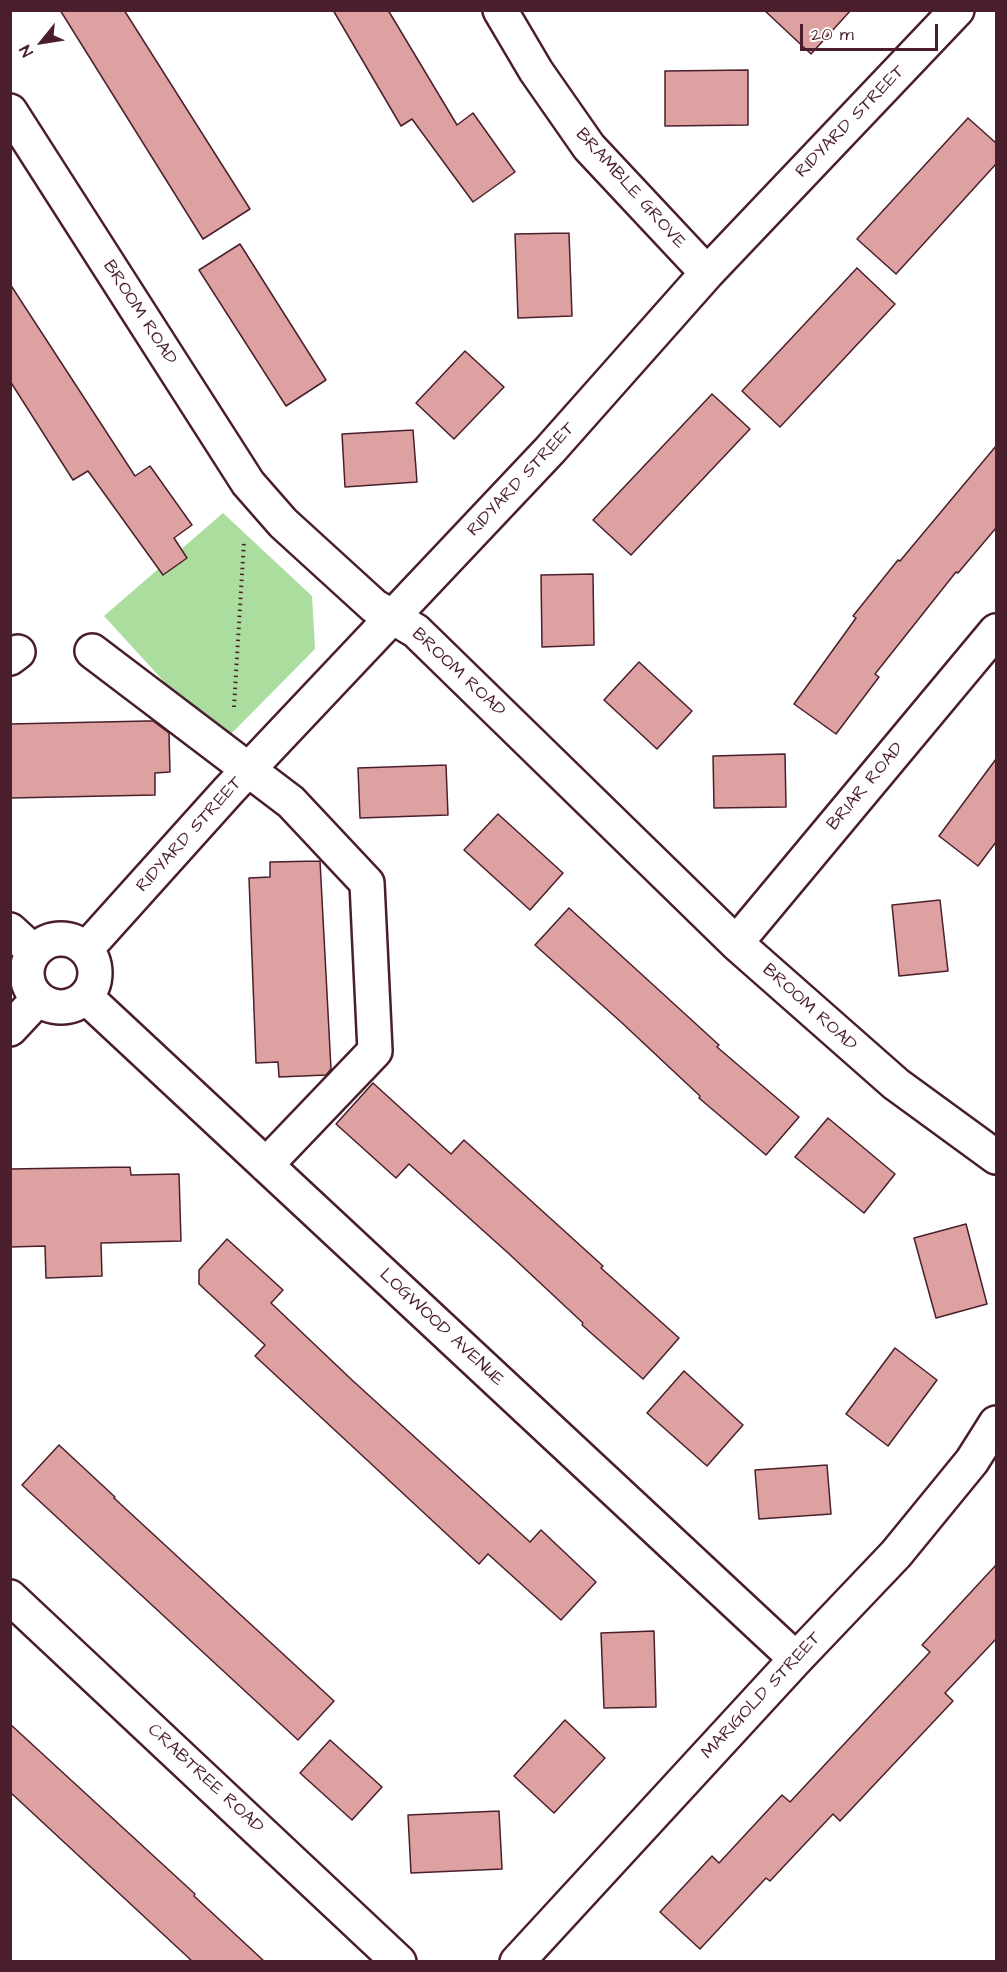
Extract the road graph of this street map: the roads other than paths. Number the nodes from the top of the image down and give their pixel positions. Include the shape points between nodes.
1 (500, 10) edge
2 (957, 10) edge
3 (10, 111) edge
4 (707, 273) junction
5 (393, 617) junction
6 (996, 631) edge
7 (93, 651) dead end
8 (240, 762) junction
9 (10, 930) edge
10 (736, 943) junction
11 (86, 949) junction
12 (34, 952) junction
13 (86, 997) junction
14 (38, 999) junction
15 (10, 1029) edge
16 (996, 1157) edge
17 (266, 1165) junction
18 (996, 1423) edge
19 (10, 1598) edge
20 (796, 1659) junction
21 (399, 1962) edge
22 (518, 1962) edge

1 - 4 street, BRAMBLE GROVE via 536,71 589,147
2 - 4 street, RIDYARD STREET
3 - 5 street, BROOM ROAD via 248,483 291,531 374,606
4 - 5 street, RIDYARD STREET via 550,450
5 - 8 street, RIDYARD STREET
5 - 10 street, BROOM ROAD via 416,631
6 - 10 street, BRIAR ROAD
7 - 8 street
8 - 11 street, RIDYARD STREET
8 - 17 street via 291,802 367,883 375,1051
9 - 12 street
10 - 16 street, BROOM ROAD via 896,1084
11 - 12 street via 77,942 54,939
11 - 13 street via 95,968 95,979
12 - 14 street via 29,961 28,981
13 - 14 street via 67,1007
13 - 17 street, LOGWOOD AVENUE
14 - 15 street
17 - 20 street, LOGWOOD AVENUE
18 - 20 street, MARIGOLD STREET via 972,1461 896,1554
19 - 21 street, CRABTREE ROAD
20 - 22 street, MARIGOLD STREET

